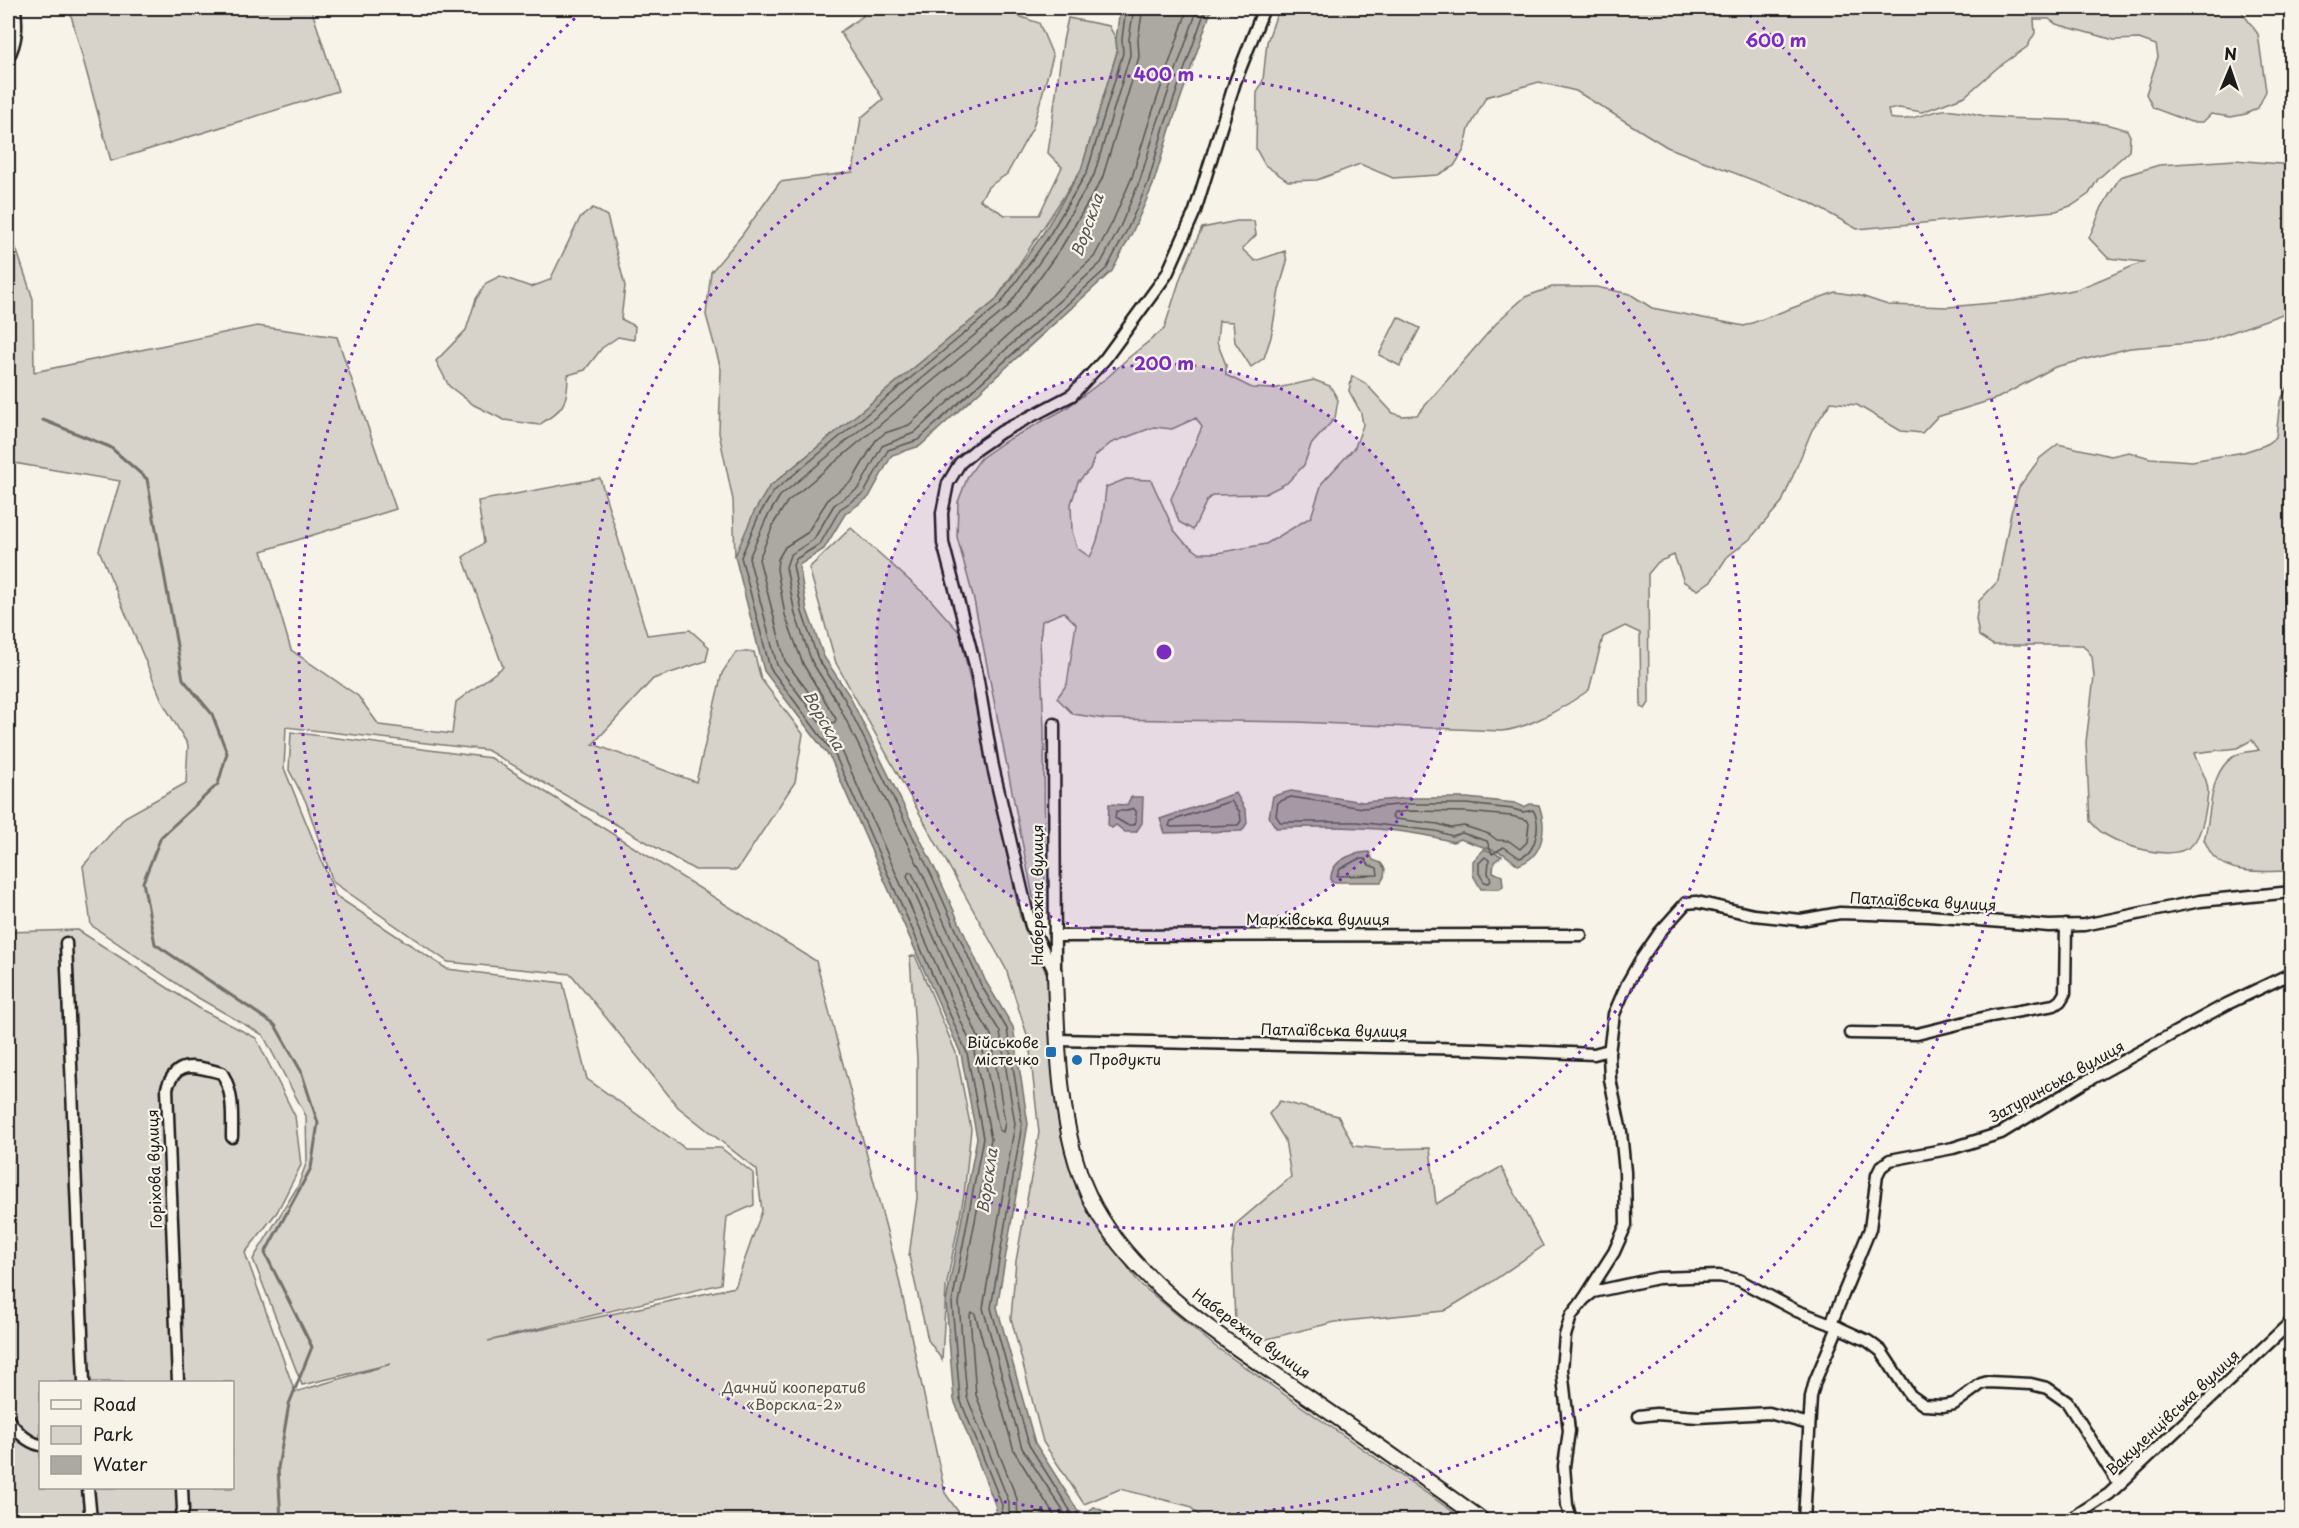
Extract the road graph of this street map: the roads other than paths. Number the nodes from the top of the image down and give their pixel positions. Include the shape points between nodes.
1 (15, 8) edge
2 (1264, 8) edge
3 (8, 58) edge
4 (1054, 724) dead end
5 (2292, 892) edge
6 (2066, 925) junction
7 (1581, 935) dead end
8 (1055, 936) junction
9 (66, 943) dead end
10 (1055, 973) junction
11 (2292, 973) edge
12 (1850, 1034) dead end
13 (1057, 1040) junction
14 (1609, 1050) junction
15 (232, 1137) dead end
16 (1584, 1299) junction
17 (2292, 1321) edge
18 (1835, 1326) junction
19 (84, 1381) edge
20 (178, 1381) edge
21 (1639, 1416) dead end
22 (8, 1419) edge
23 (1809, 1424) junction
24 (39, 1444) edge
25 (2119, 1484) junction
26 (88, 1489) edge
27 (182, 1489) edge
28 (91, 1521) edge
29 (180, 1521) edge
30 (1482, 1521) edge
31 (1571, 1521) edge
32 (1804, 1521) edge
33 (2069, 1521) edge

1 - 3 street via 16,34
2 - 10 street via 1235,82 1195,211 1167,274 1106,359 1072,395 978,448 960,463 948,483 942,513 943,543 976,669 993,767 1027,911
4 - 8 street, Набережна вулиця
5 - 6 street, Патлаївська вулиця via 2200,901 2084,925
6 - 12 street via 2065,993 2054,1005 1917,1034
6 - 14 street, Патлаївська вулиця via 1840,912 1801,920 1686,903 1660,932 1627,984 1614,1014
7 - 8 street, Марківська вулиця
8 - 10 street, Набережна вулиця
9 - 19 street
10 - 13 street, Набережна вулиця
11 - 18 street, Затуринська вулиця via 2083,1083 2001,1133 1953,1148 1890,1160 1877,1174 1870,1229
13 - 14 street, Патлаївська вулиця via 1593,1054
13 - 30 street, Набережна вулиця via 1069,1129 1080,1175 1090,1198 1126,1253 1217,1334
14 - 16 street, Патлаївська вулиця via 1625,1172 1626,1225
15 - 20 street, Горіхова вулиця via 231,1098 222,1073 184,1067 171,1075 167,1088
16 - 18 street via 1605,1288 1658,1278 1719,1276 1752,1286
16 - 31 street via 1571,1316 1562,1369 1569,1431 1564,1466
17 - 25 street, Вакуленцівська вулиця
18 - 23 street via 1815,1381
18 - 25 street via 1881,1351 1910,1395 1924,1405 1954,1404 1989,1382 2031,1384 2057,1393 2067,1402
21 - 23 street via 1769,1413
22 - 24 street via 14,1428
23 - 32 street
25 - 33 street, Вакуленцівська вулиця
26 - 28 street
27 - 29 street

